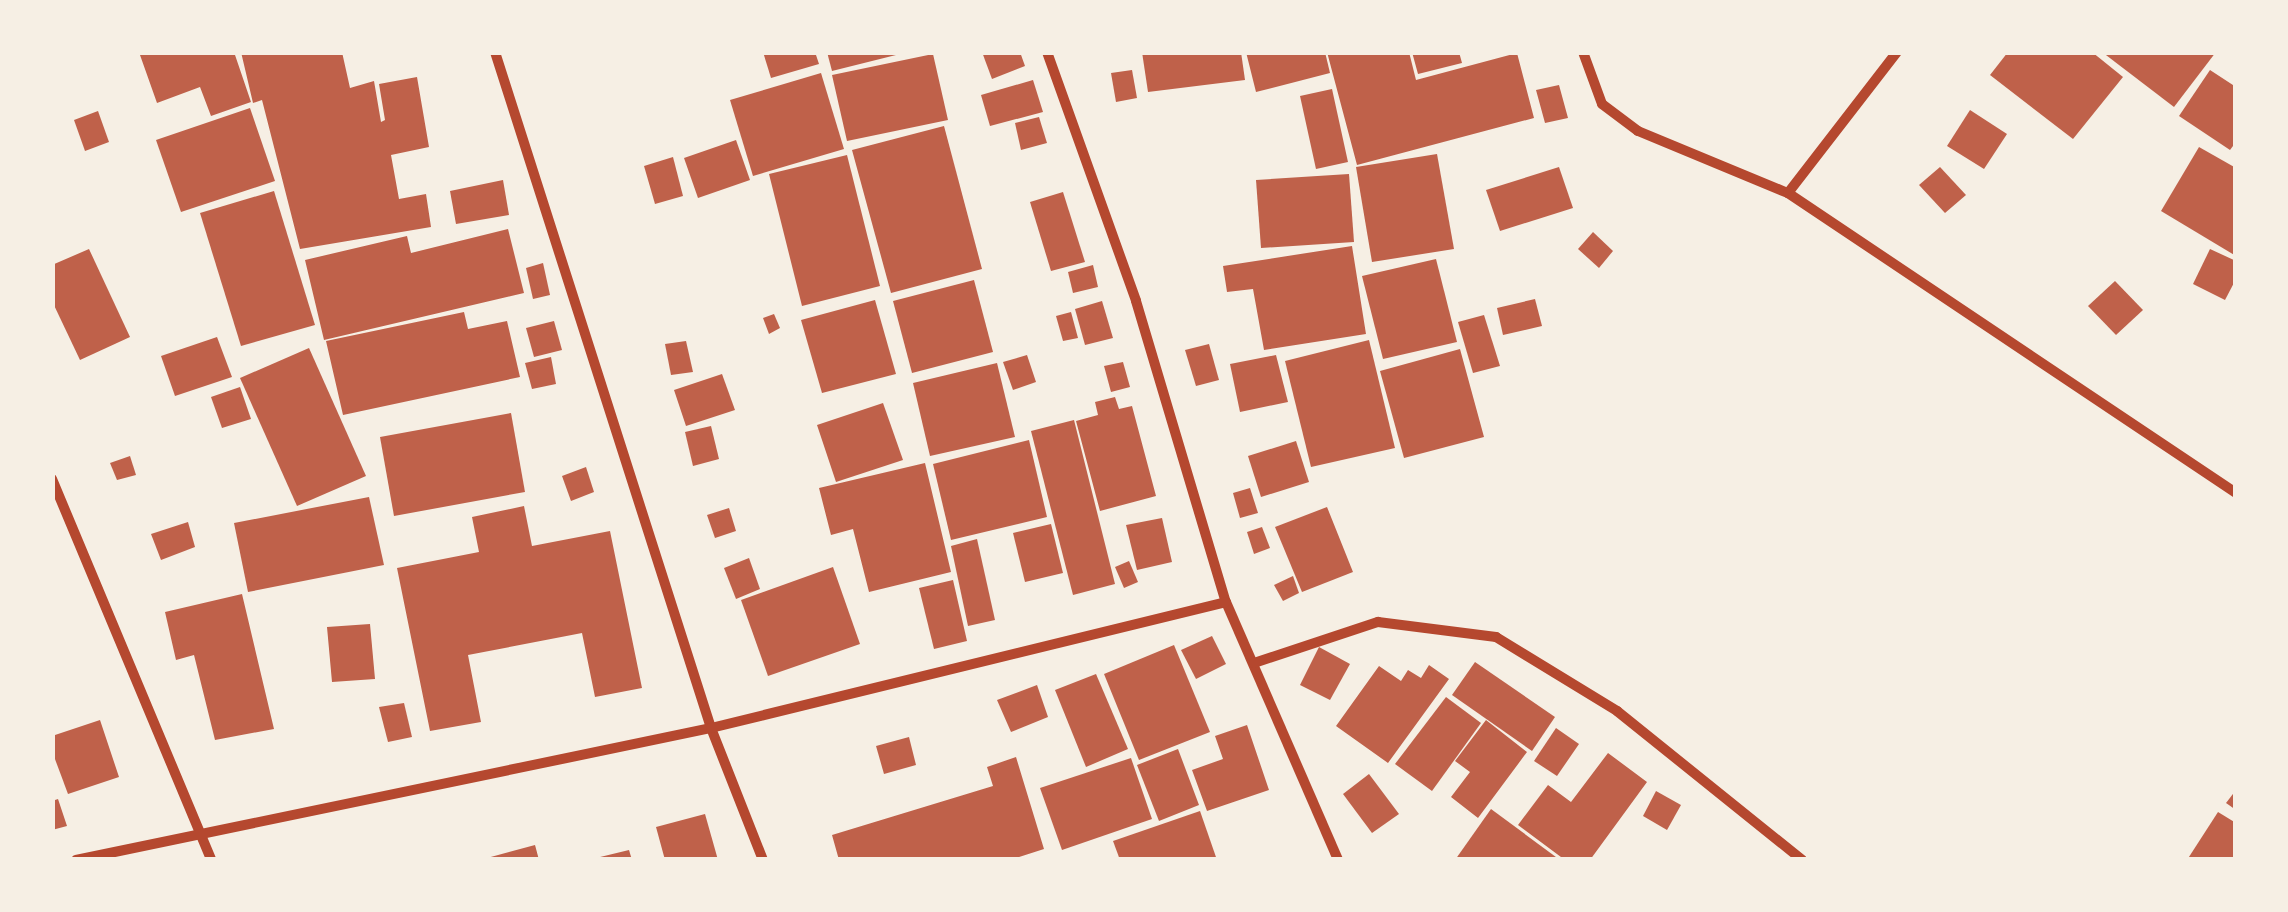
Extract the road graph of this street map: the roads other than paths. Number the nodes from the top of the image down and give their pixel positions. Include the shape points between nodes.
1 (494, 52) edge
2 (1048, 52) edge
3 (1583, 52) edge
4 (1897, 52) edge
5 (1788, 193) junction
6 (52, 479) edge
7 (2236, 493) edge
8 (1226, 602) junction
9 (1254, 664) junction
10 (711, 728) junction
11 (201, 830) junction
12 (76, 860) edge
13 (211, 860) edge
14 (764, 860) edge
15 (1338, 860) edge
16 (1802, 860) edge

1 - 10 street
2 - 8 street via 1136,301
3 - 5 street via 1602,104 1638,130
4 - 5 street
5 - 7 street
6 - 11 street
8 - 9 street
8 - 10 street
9 - 15 street
9 - 16 street via 1378,622 1496,637 1617,711
10 - 11 street
10 - 14 street
11 - 12 street
11 - 13 street

